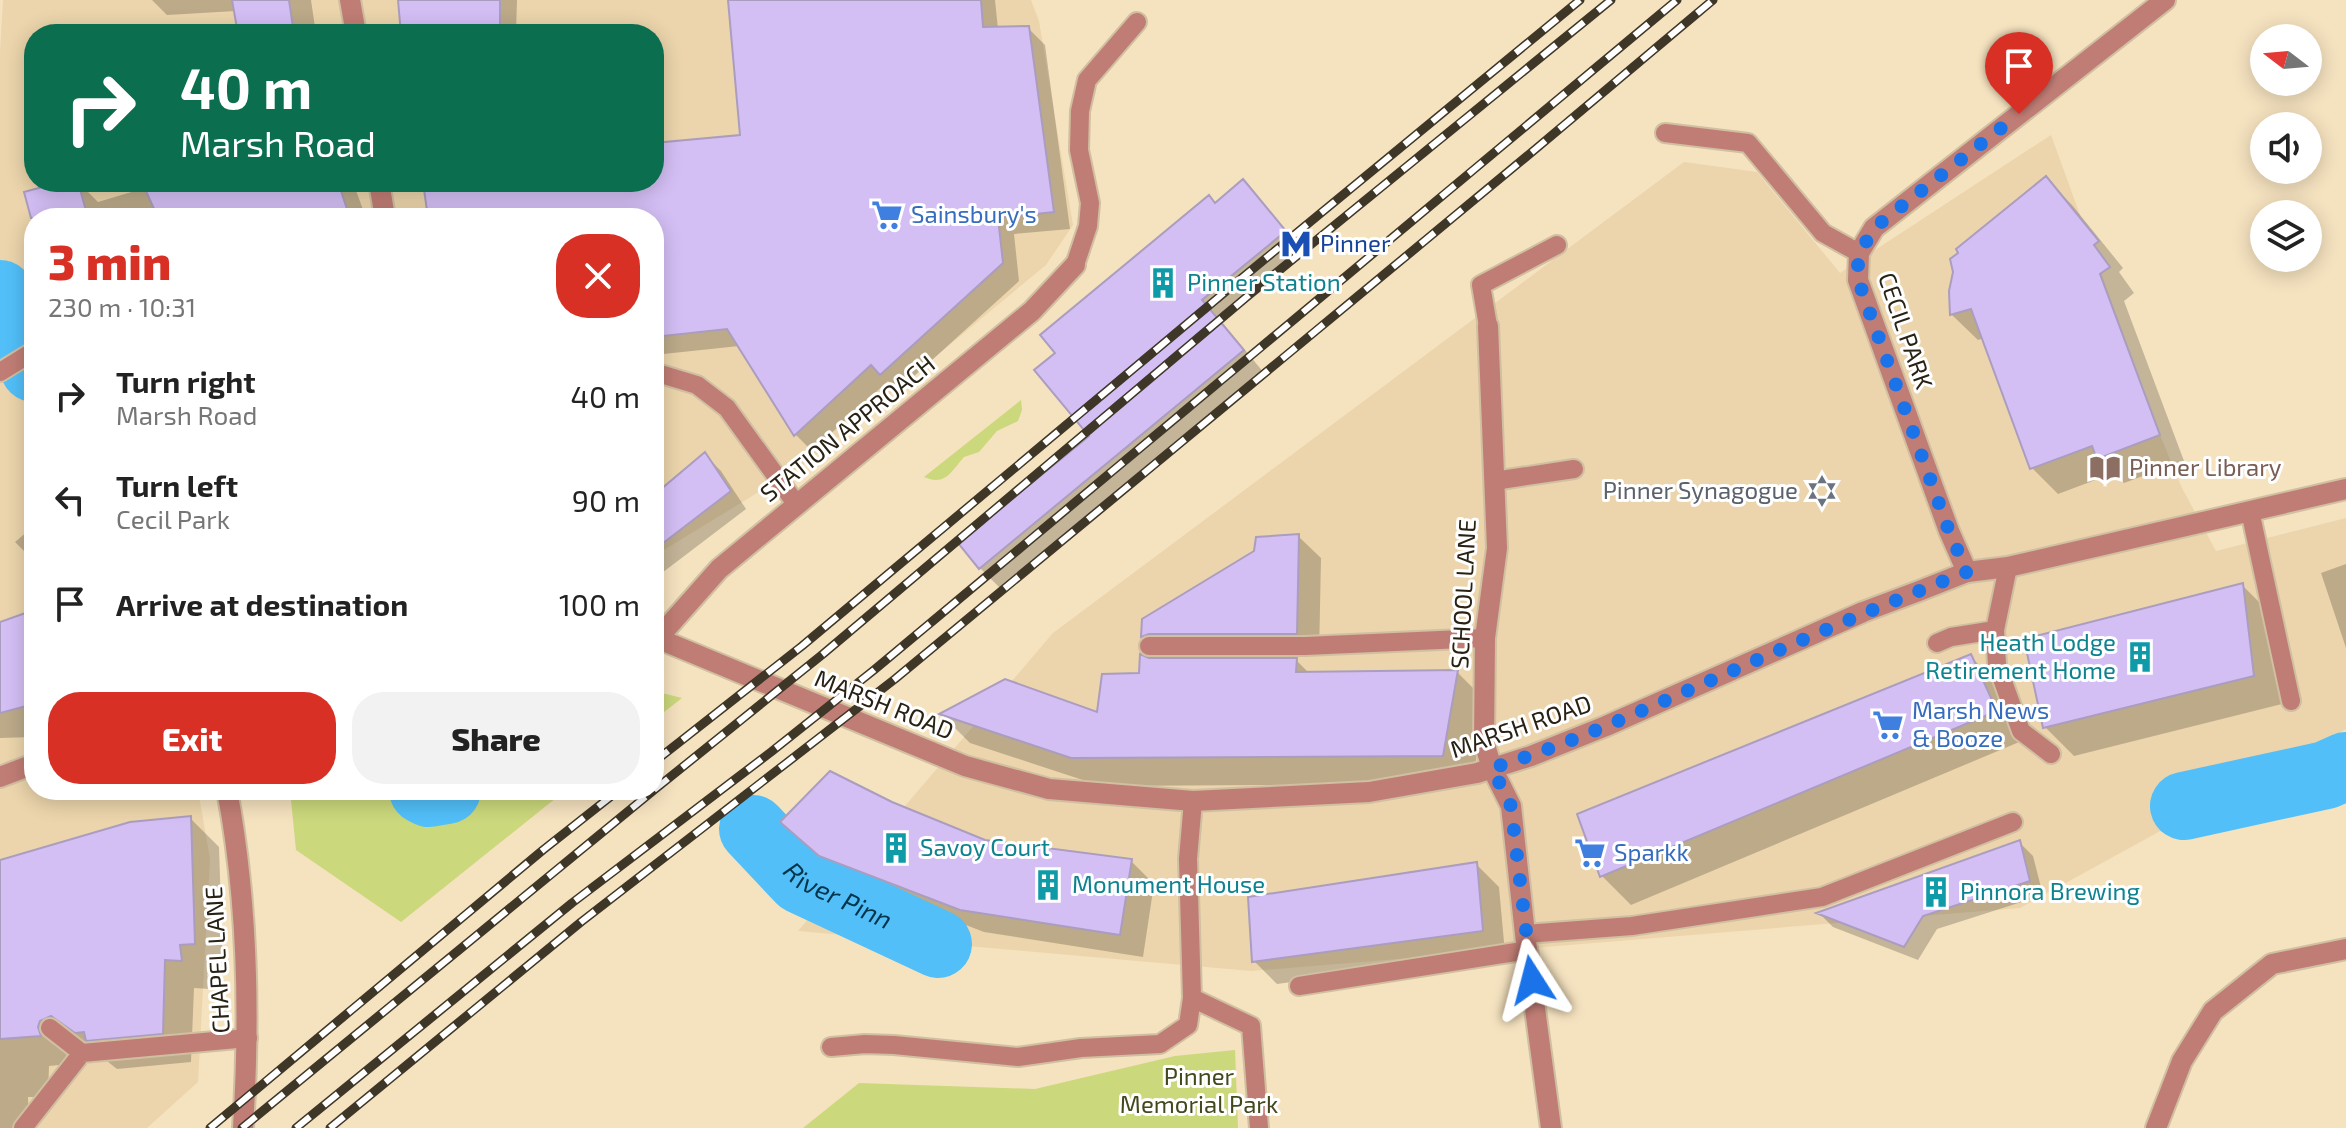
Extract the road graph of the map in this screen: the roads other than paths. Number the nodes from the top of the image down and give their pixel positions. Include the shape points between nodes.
1 (350, 0) edge
2 (2165, 0) edge
3 (1137, 22) dead end
4 (354, 24) edge
5 (1665, 133) dead end
6 (1557, 245) dead end
7 (1859, 253) junction
8 (1075, 265) joint
9 (1488, 326) joint
10 (24, 357) edge
11 (3, 370) edge
12 (664, 375) edge
13 (1574, 469) dead end
14 (1494, 481) junction
15 (2346, 489) edge
16 (797, 505) junction
17 (2250, 511) junction
18 (2008, 567) junction
19 (1967, 572) junction
20 (664, 629) edge
21 (1995, 630) junction
22 (1485, 638) junction
23 (664, 641) edge
24 (1937, 643) dead end
25 (1149, 646) dead end
26 (2291, 701) dead end
27 (2051, 754) dead end
28 (24, 768) edge
29 (1492, 768) junction
30 (0, 777) edge
31 (229, 800) edge
32 (1193, 801) junction
33 (2013, 822) dead end
34 (1526, 942) junction
35 (2346, 949) edge
36 (1299, 986) dead end
37 (1192, 998) junction
38 (50, 1028) dead end
39 (248, 1038) junction
40 (831, 1047) dead end
41 (82, 1053) junction
42 (23, 1128) edge
43 (243, 1128) edge
44 (1259, 1128) edge
45 (1551, 1128) edge
46 (2156, 1128) edge

1 - 4 street
2 - 7 street, CECIL PARK via 1874,228
3 - 8 lane via 1087,80 1079,150 1090,203
5 - 7 lane via 1748,143 1823,233
6 - 9 lane via 1481,285
7 - 19 street, CECIL PARK via 1858,280
8 - 16 street, STATION APPROACH via 1032,311
9 - 14 street, SCHOOL LANE
10 - 11 lane
12 - 16 lane via 697,385 727,408
13 - 14 lane
14 - 22 street, SCHOOL LANE via 1497,548
15 - 17 street, MARSH ROAD
16 - 20 street, STATION APPROACH via 719,569
17 - 18 street, MARSH ROAD
17 - 26 lane
18 - 19 street, MARSH ROAD
18 - 21 lane
19 - 29 street, MARSH ROAD via 1863,612 1606,726
21 - 24 lane
21 - 27 lane via 1997,665 2021,731
22 - 25 lane
22 - 29 street, SCHOOL LANE via 1484,742
23 - 32 street, MARSH ROAD via 965,766 1049,789
28 - 30 street
29 - 32 street, MARSH ROAD via 1369,792
29 - 34 street, SCHOOL LANE via 1511,806
31 - 39 street, CHAPEL LANE via 237,844
32 - 37 lane via 1188,859
33 - 34 lane via 1822,897
34 - 36 lane
34 - 45 street, SCHOOL LANE
35 - 46 street via 2272,964 2213,1011 2182,1061
37 - 40 lane via 1188,1025 1160,1044 1018,1057 894,1045
37 - 44 lane via 1251,1026
38 - 41 lane
39 - 41 lane
39 - 43 street, CHAPEL LANE
41 - 42 lane

